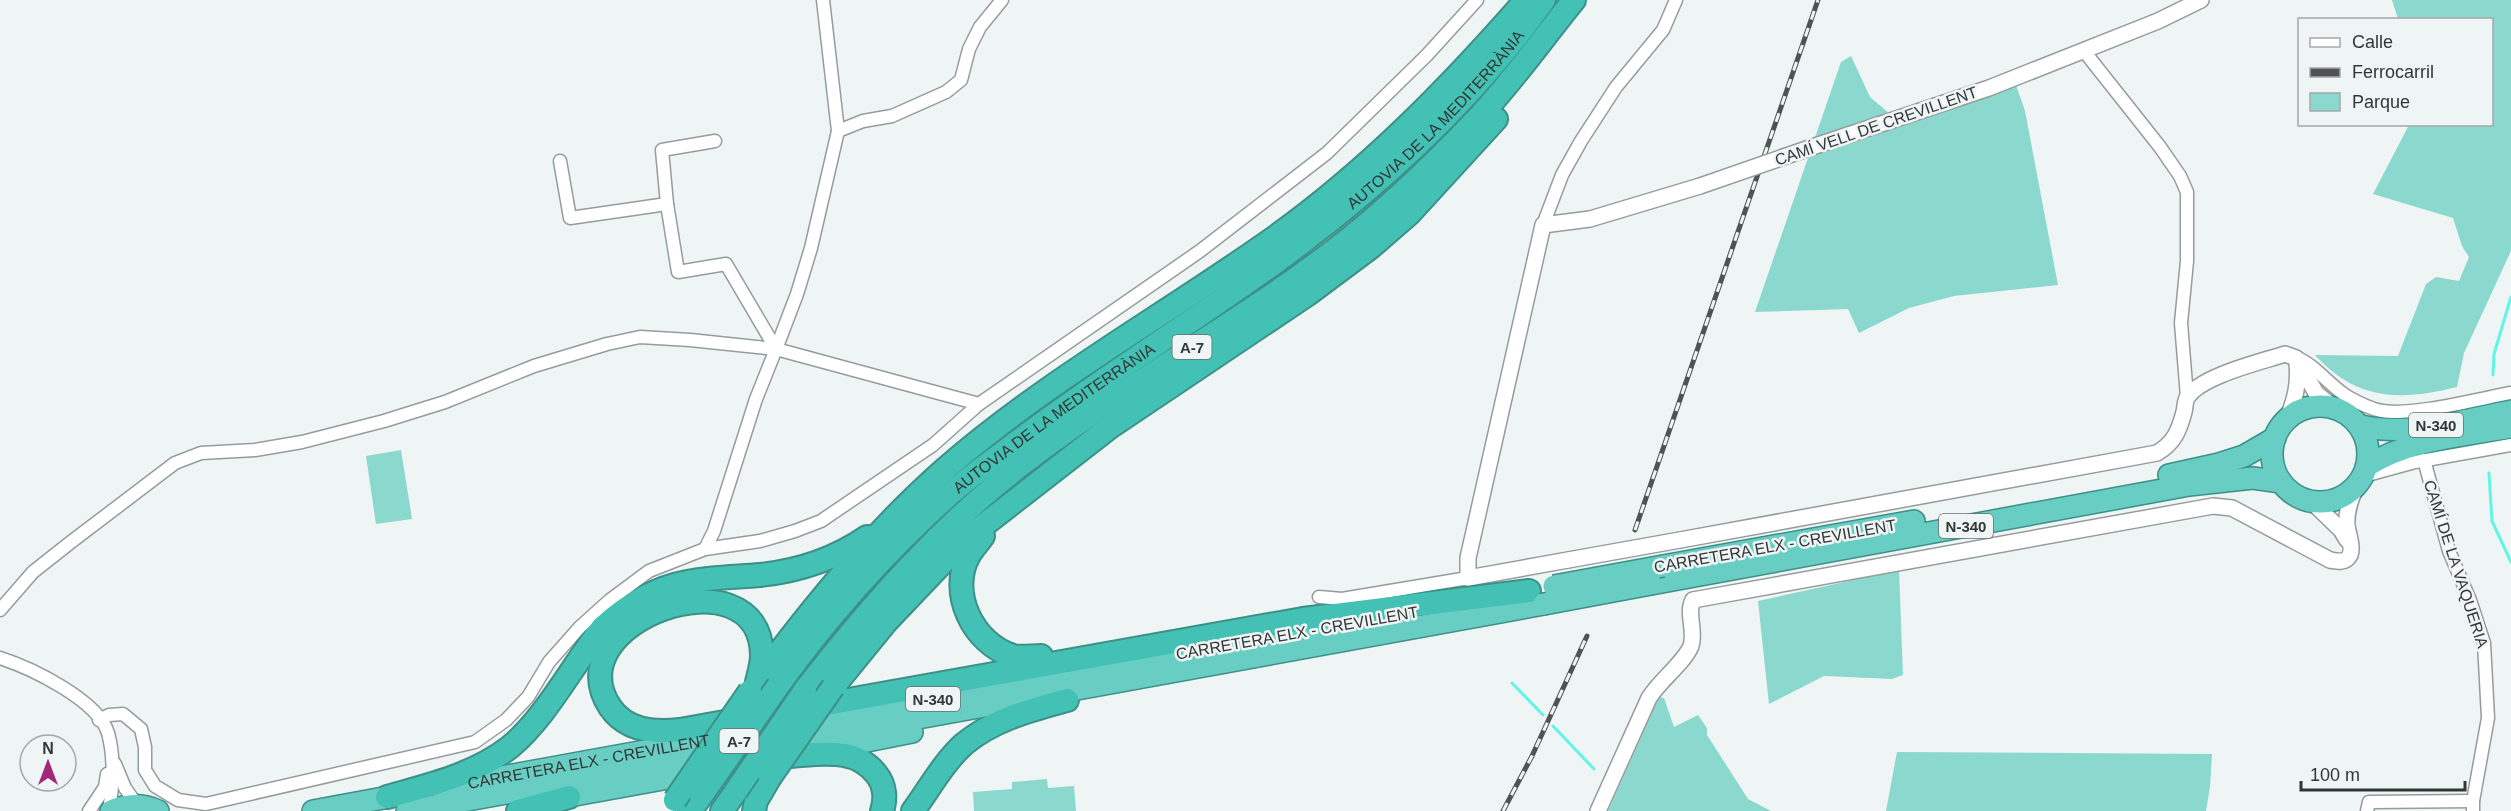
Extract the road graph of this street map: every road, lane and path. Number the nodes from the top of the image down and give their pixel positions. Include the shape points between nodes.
1 (823, 0) edge
2 (1002, 0) edge
3 (1477, 0) edge
4 (1526, 0) edge
5 (1544, 0) edge
6 (1575, 0) edge
7 (1676, 0) edge
8 (2201, 0) edge
9 (2084, 51) junction
10 (838, 131) junction
11 (715, 141) dead end
12 (560, 161) dead end
13 (667, 204) junction
14 (1543, 225) junction
15 (776, 349) junction
16 (2296, 358) junction
17 (2511, 393) edge
18 (2187, 398) junction
19 (979, 404) junction
20 (2333, 407) junction
21 (2511, 411) edge
22 (2288, 417) junction
23 (2361, 426) junction
24 (2511, 427) edge
25 (2275, 438) junction
26 (2511, 445) edge
27 (2424, 460) junction
28 (2362, 477) junction
29 (2281, 482) junction
30 (2311, 501) junction
31 (1005, 507) junction
32 (889, 523) junction
33 (2351, 546) junction
34 (705, 549) junction
35 (1468, 578) junction
36 (1542, 594) junction
37 (1320, 597) dead end
38 (1702, 597) junction
39 (0, 610) edge
40 (1179, 640) junction
41 (1295, 650) junction
42 (0, 658) edge
43 (761, 687) junction
44 (1067, 700) junction
45 (99, 720) junction
46 (111, 755) junction
47 (788, 756) junction
48 (387, 797) junction
49 (569, 797) junction
50 (136, 804) junction
51 (683, 805) edge
52 (2473, 806) edge
53 (89, 811) edge
54 (110, 811) edge
55 (158, 811) edge
56 (312, 811) edge
57 (407, 811) edge
58 (476, 811) edge
59 (518, 811) edge
60 (722, 811) edge
61 (754, 811) edge
62 (882, 811) edge
63 (913, 811) edge
64 (1598, 811) edge
65 (1603, 811) edge
66 (2367, 811) edge

1 - 10 street
2 - 10 street via 969,48 961,80 946,92 892,116
3 - 19 street via 1327,153 1200,251
4 - 32 highway via 1467,67 1374,159 1275,237 1035,397 945,470
5 - 43 highway, AUTOVIA DE LA MEDITERRÀNIA / A-7 via 1464,99 1365,191 1272,264 1071,401 952,491 884,556 804,650
6 - 31 highway via 1500,115 1371,247 1110,427
6 - 60 highway, AUTOVIA DE LA MEDITERRÀNIA / A-7, bridge via 1476,120 1338,248 1116,395 1028,459 944,530 805,690
7 - 14 street via 1664,30 1616,87 1581,141 1562,175
8 - 9 street, CAMÍ VELL DE CREVILLENT
9 - 14 street, CAMÍ VELL DE CREVILLENT, bridge via 1989,88 1700,186 1590,219
9 - 18 street via 2160,147 2187,192 2187,261 2181,323
10 - 15 street via 811,248
11 - 13 street via 662,150
12 - 13 street via 570,218
13 - 15 street via 678,272 726,264
14 - 35 street via 1468,558
15 - 19 street
15 - 34 street
15 - 39 street via 640,337 534,366 445,402 312,440 255,450 201,453 175,463 71,542 33,572
16 - 17 street via 2304,360 2347,396 2384,412 2411,411
16 - 18 street via 2285,354 2218,375
16 - 20 street via 2316,393
16 - 22 street via 2296,398
18 - 35 street, bridge via 2179,431 2169,446 2157,453
19 - 34 street via 933,445 821,520 760,541
20 - 22 highway via 2319,405
20 - 23 highway, N-340 via 2349,414
21 - 23 highway, N-340 via 2400,430
22 - 25 highway, N-340
23 - 28 highway via 2369,459
24 - 28 highway, N-340 via 2407,447 2387,454
25 - 29 highway, N-340 via 2272,463
25 - 36 highway, CARRETERA ELX - CREVILLENT / N-340, bridge via 2244,456 2188,471 1663,567
26 - 27 street
27 - 28 street
27 - 52 street, CAMÍ DE LA VAQUERIA via 2449,551 2484,643 2488,718
28 - 30 highway, N-340 via 2334,501
28 - 33 street via 2348,506
29 - 30 highway, N-340 via 2286,489
29 - 36 highway, CARRETERA ELX - CREVILLENT / N-340, bridge via 2253,478 2189,485 1651,584
30 - 33 street via 2341,530
31 - 40 highway via 968,556 961,583 964,608 977,631 994,647 1015,657 1058,656
31 - 61 highway, bridge via 962,542 886,622 833,687 770,777
32 - 43 highway via 837,580
32 - 48 highway via 832,557 797,568 686,582 639,601 603,627 530,726 510,746 457,775
33 - 38 street via 2348,558 2340,562 2330,560 2232,508 2213,506
34 - 45 street via 649,571 610,600 549,662 528,697 506,720 475,742 206,804 178,800 155,786 146,770 141,729 123,714
35 - 37 street via 1342,599
36 - 40 highway via 1303,619
36 - 41 highway, CARRETERA ELX - CREVILLENT / N-340
36 - 48 highway, CARRETERA ELX - CREVILLENT / N-340
38 - 64 street via 1690,605 1690,649 1649,698
38 - 65 street via 1696,604 1695,647 1686,663 1657,693
40 - 43 highway via 655,733 617,717 606,701 602,667 609,648 642,618 668,606 718,603 741,612 752,622 762,656
41 - 44 highway
41 - 57 highway, CARRETERA ELX - CREVILLENT / N-340
42 - 45 street via 47,678 85,702
43 - 51 highway, bridge
44 - 47 highway
44 - 63 highway via 1016,714 984,729 963,745
45 - 46 street via 107,731
46 - 50 street via 124,788
46 - 53 street via 105,787
46 - 54 street
47 - 49 highway
47 - 62 highway via 829,753 859,759 881,779 885,792
48 - 56 highway, CARRETERA ELX - CREVILLENT / N-340
49 - 58 highway
49 - 59 highway
50 - 54 highway
50 - 55 highway
52 - 66 street via 2369,802

